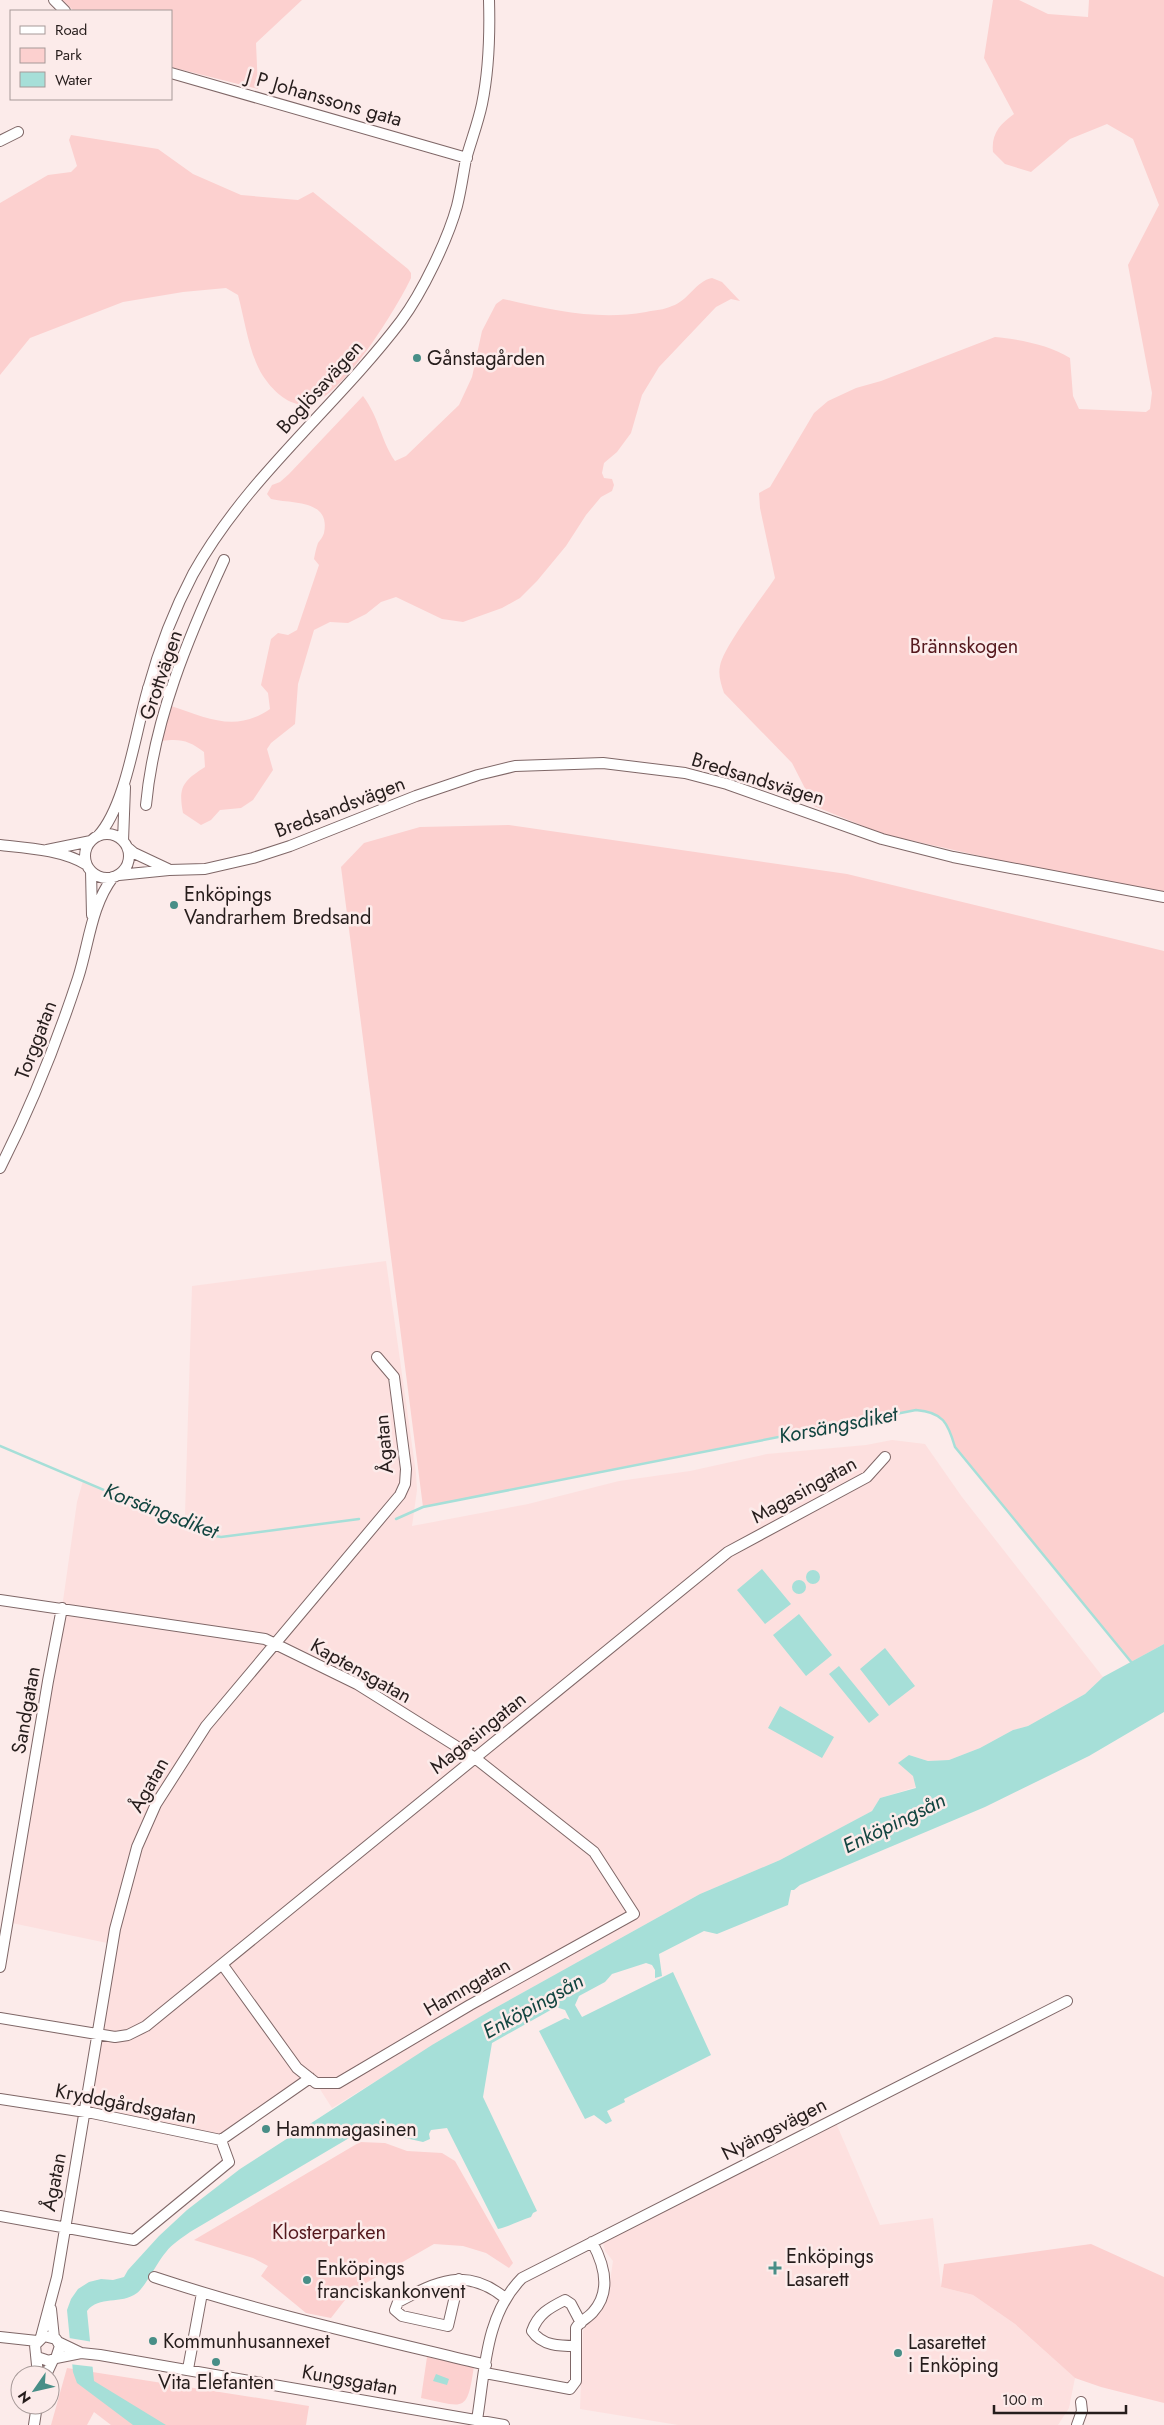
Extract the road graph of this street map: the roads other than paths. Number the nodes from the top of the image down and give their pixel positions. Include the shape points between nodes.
1 (54, 0) edge
2 (489, 0) edge
3 (64, 10) edge
4 (172, 72) edge
5 (18, 132) dead end
6 (0, 141) edge
7 (466, 158) junction
8 (224, 560) dead end
9 (148, 688) junction
10 (170, 692) junction
11 (125, 779) junction
12 (146, 805) dead end
13 (94, 838) junction
14 (125, 844) junction
15 (0, 845) edge
16 (41, 850) junction
17 (89, 868) junction
18 (169, 870) junction
19 (116, 876) junction
20 (1164, 897) edge
21 (92, 921) junction
22 (0, 1168) edge
23 (377, 1357) dead end
24 (884, 1457) dead end
25 (0, 1600) edge
26 (62, 1608) junction
27 (274, 1644) junction
28 (475, 1758) junction
29 (634, 1914) joint
30 (222, 1964) junction
31 (0, 1967) edge
32 (1067, 2001) dead end
33 (0, 2018) edge
34 (98, 2034) junction
35 (313, 2081) junction
36 (0, 2099) edge
37 (86, 2112) junction
38 (221, 2140) junction
39 (0, 2216) edge
40 (64, 2228) junction
41 (592, 2242) junction
42 (154, 2276) dead end
43 (459, 2279) junction
44 (202, 2293) junction
45 (505, 2298) junction
46 (51, 2306) junction
47 (581, 2323) junction
48 (0, 2337) edge
49 (63, 2345) junction
50 (38, 2346) junction
51 (576, 2346) junction
52 (54, 2359) junction
53 (38, 2365) edge
54 (51, 2365) edge
55 (188, 2369) junction
56 (486, 2369) junction
57 (1081, 2402) dead end
58 (477, 2420) junction
59 (504, 2425) edge
60 (1077, 2425) edge

1 - 3 street
2 - 7 street, Boglösavägen via 490,33 482,104
4 - 7 street, J P Johanssons gata
5 - 6 street
7 - 9 street, Boglösavägen via 456,207 419,293 403,319 366,365 265,473 215,538 178,604
8 - 10 street, Grottvägen
9 - 10 street
9 - 11 street, Boglösavägen
10 - 12 street, Grottvägen via 149,776
11 - 13 street, Boglösavägen via 106,827
11 - 14 street, Boglösavägen
13 - 14 street via 112,834
13 - 16 street
13 - 17 street, Torggatan via 85,854
14 - 18 street via 134,853
14 - 19 street, Torggatan via 128,864
15 - 16 street
16 - 17 street via 76,859
17 - 19 street via 102,877
17 - 21 street, Torggatan
18 - 19 street, Bredsandsvägen
18 - 20 street, Bredsandsvägen via 205,869 281,849 478,774 524,766 603,763 686,773 727,784 882,839 953,858
19 - 21 street, Torggatan via 106,888
21 - 22 street, Torggatan via 79,976 57,1038
23 - 27 street, Ågatan via 394,1377 405,1484 400,1495
24 - 28 street, Magasingatan via 867,1477 728,1552
25 - 26 street, Kaptensgatan
26 - 27 street, Kaptensgatan via 265,1639
26 - 31 street, Sandgatan
27 - 28 street, Kaptensgatan via 357,1684
27 - 34 street, Ågatan via 206,1726 156,1804 137,1846 115,1928
28 - 29 street, Kaptensgatan via 594,1852
28 - 30 street, Magasingatan
29 - 35 street, Hamngatan via 338,2083
30 - 34 street, Magasingatan via 146,2026 128,2035
30 - 35 street via 297,2068
32 - 41 street, Nyängsvägen
33 - 34 street, Magasingatan
34 - 37 street, Ågatan
35 - 38 street
36 - 37 street, Kryddgårdsgatan
37 - 38 street, Kryddgårdsgatan
37 - 40 street, Ågatan
38 - 40 street, Kryddgårdsgatan via 230,2162 134,2240
39 - 40 street
40 - 46 street, Ågatan
41 - 45 street, Nyängsvägen via 522,2278
41 - 47 street via 603,2265 603,2293 594,2311
42 - 44 street
43 - 43 street via 412,2295 398,2302 395,2310 402,2316 448,2326
43 - 45 street via 483,2285
44 - 55 street
44 - 56 street
45 - 56 street, Nyängsvägen via 494,2325
46 - 49 street, Ågatan
46 - 50 street, Ågatan
47 - 51 street via 576,2328
47 - 51 street via 571,2304 564,2300 542,2313 532,2331 537,2339 550,2344
48 - 50 street
49 - 50 street via 48,2336
49 - 52 street
49 - 52 street, Ågatan
49 - 55 street, Kungsgatan via 81,2352
50 - 52 street via 44,2361
50 - 53 street, Ågatan
51 - 56 street via 576,2381 570,2389
52 - 54 street, Ågatan
55 - 58 street, Kungsgatan
56 - 58 street, Nyängsvägen
57 - 60 street via 1082,2411
58 - 59 street, Kungsgatan

